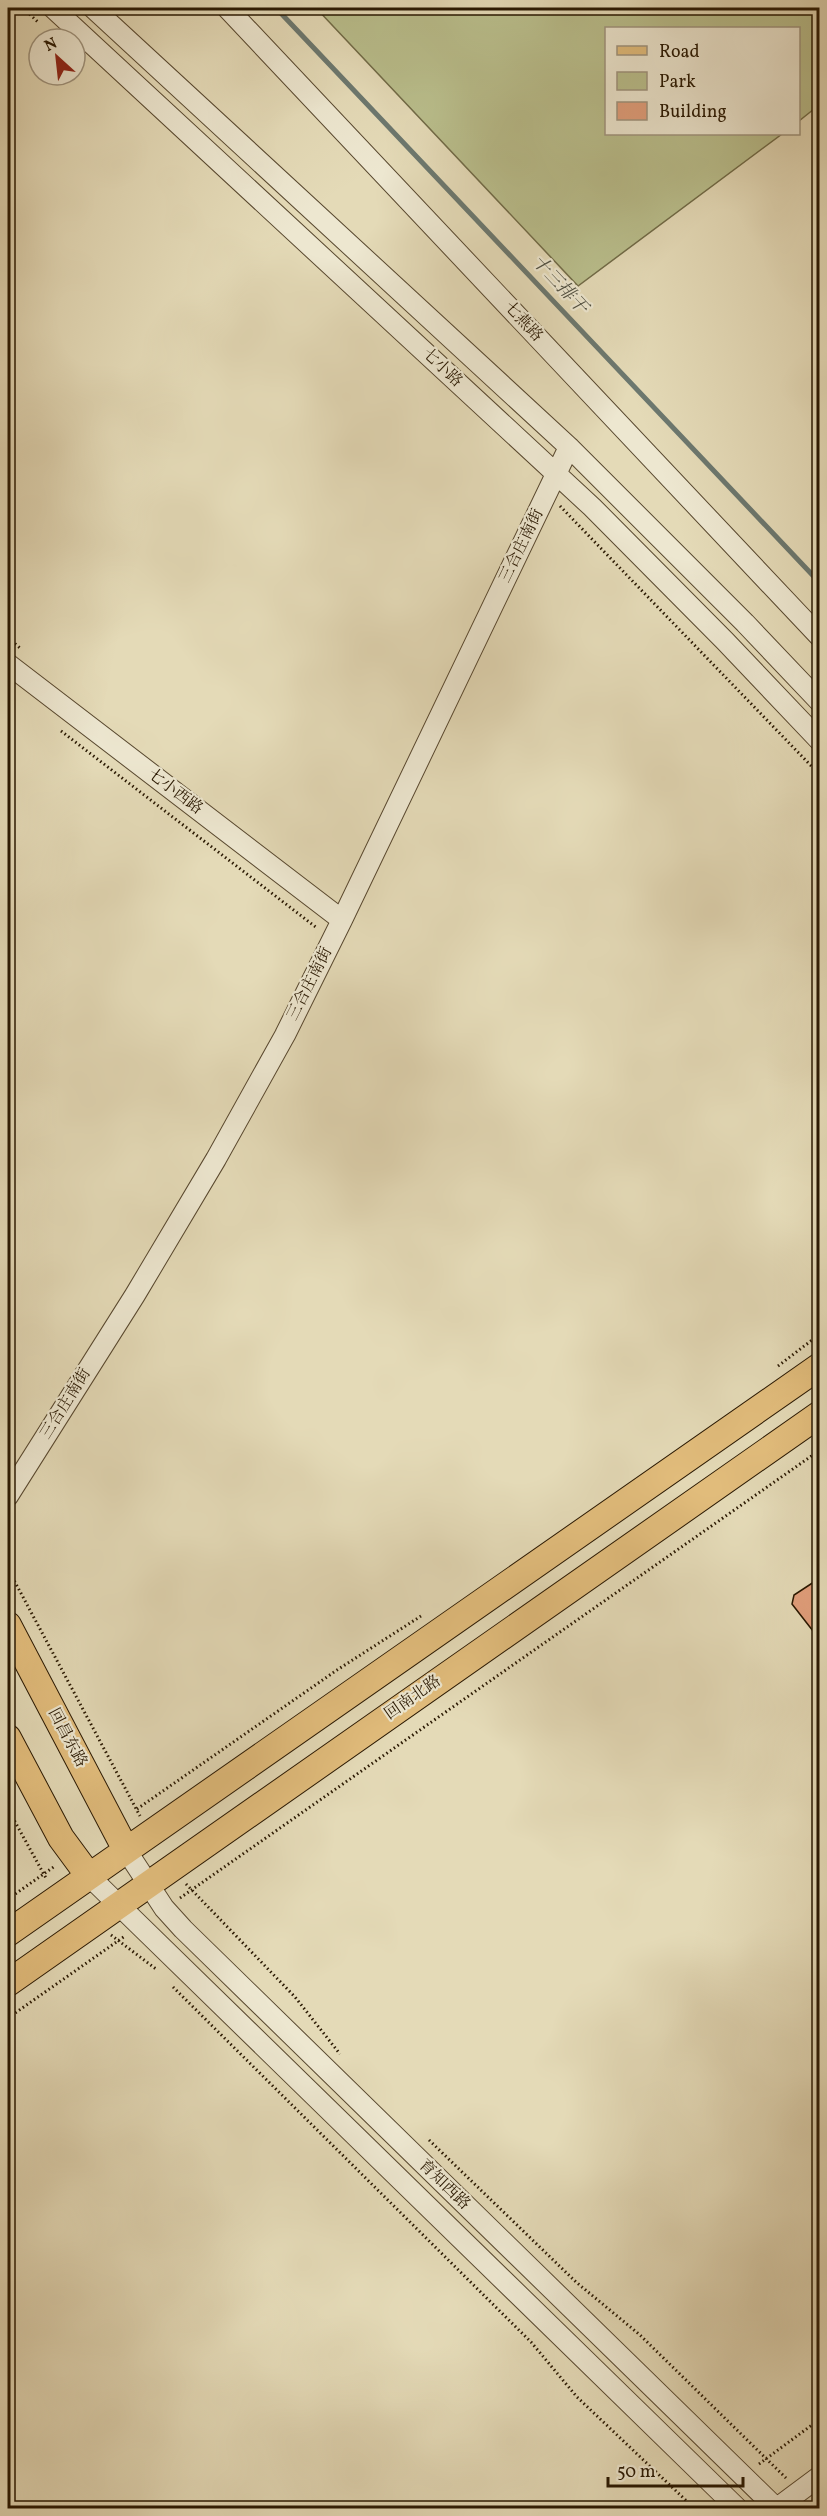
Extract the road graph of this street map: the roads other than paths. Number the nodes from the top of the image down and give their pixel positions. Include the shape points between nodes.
1 (53, 8) edge
2 (93, 8) edge
3 (228, 8) edge
4 (569, 447) junction
5 (556, 473) junction
6 (819, 637) edge
7 (8, 664) edge
8 (819, 702) edge
9 (819, 741) edge
10 (342, 920) junction
11 (819, 1366) edge
12 (819, 1414) edge
13 (8, 1496) edge
14 (8, 1626) edge
15 (8, 1738) edge
16 (126, 1850) junction
17 (89, 1876) junction
18 (148, 1885) junction
19 (119, 1905) junction
20 (8, 1934) edge
21 (8, 1983) edge
22 (819, 2476) edge
23 (737, 2508) edge
24 (777, 2508) edge

1 - 5 street, 七小路
2 - 4 street, 七小路
3 - 6 street, 七燕路
4 - 5 street, 三合庄南街
4 - 8 street, 七小路
5 - 9 street, 七小路
5 - 10 street, 三合庄南街
7 - 10 street, 七小西路
10 - 13 street, 三合庄南街 via 285,1035 216,1159
11 - 16 main road
12 - 18 main road, 回南北路
14 - 16 main road, 回昌东路
15 - 17 main road via 61,1838
16 - 17 main road
16 - 18 street, 育知西路
17 - 19 street, 育知西路
17 - 20 main road
18 - 19 main road, 回南北路
18 - 24 street, 育知西路 via 188,1935
19 - 21 main road, 回南北路
19 - 23 street, 育知西路
22 - 24 street

